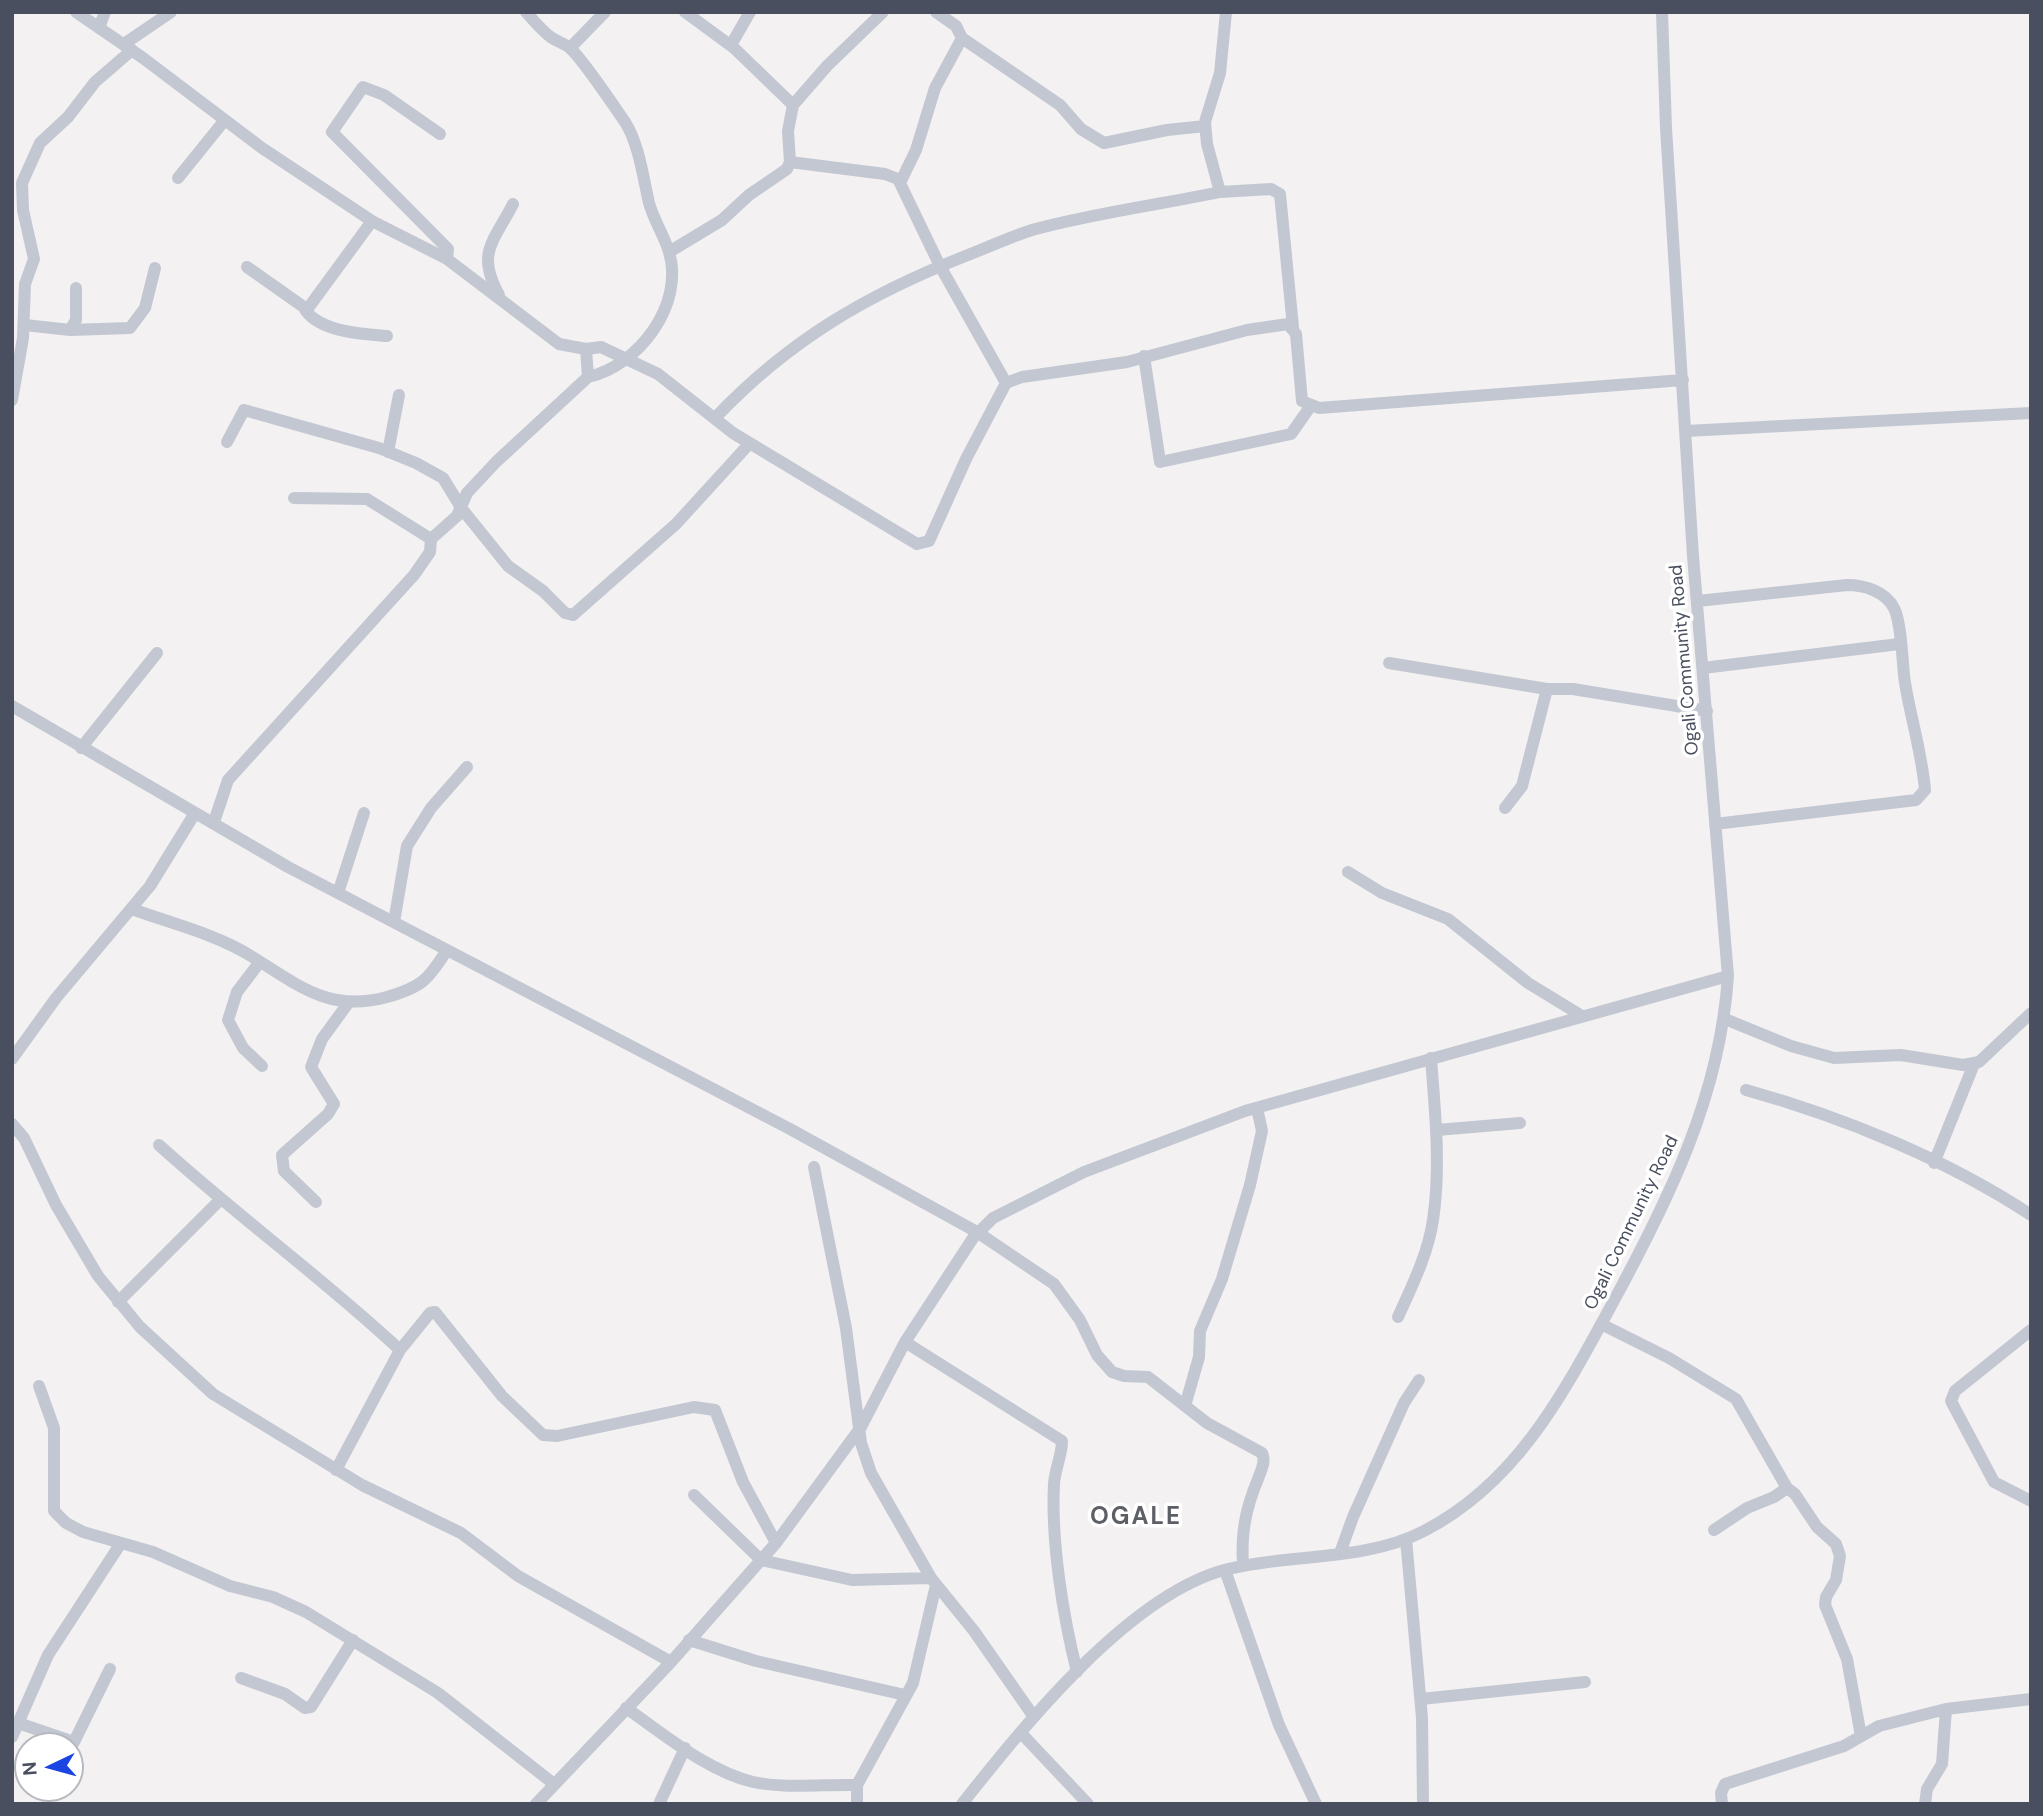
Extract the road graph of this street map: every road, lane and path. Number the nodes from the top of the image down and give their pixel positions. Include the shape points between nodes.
1 (76, 12) edge
2 (104, 12) edge
3 (171, 12) edge
4 (526, 12) edge
5 (605, 12) edge
6 (685, 12) edge
7 (750, 12) edge
8 (883, 12) edge
9 (936, 12) edge
10 (1226, 12) edge
11 (1662, 12) edge
12 (99, 28) junction
13 (962, 38) junction
14 (730, 45) junction
15 (128, 47) junction
16 (570, 48) junction
17 (793, 105) junction
18 (224, 121) junction
19 (1205, 126) junction
20 (440, 134) dead end
21 (790, 162) junction
22 (178, 178) dead end
23 (901, 183) junction
24 (1220, 192) junction
25 (513, 204) dead end
26 (372, 221) junction
27 (669, 252) junction
28 (447, 259) junction
29 (940, 266) junction
30 (247, 267) dead end
31 (155, 268) dead end
32 (76, 288) dead end
33 (503, 302) junction
34 (308, 310) junction
35 (21, 319) edge
36 (1293, 327) junction
37 (70, 330) junction
38 (387, 336) dead end
39 (586, 349) junction
40 (1144, 356) junction
41 (627, 360) junction
42 (588, 377) junction
43 (1683, 380) junction
44 (1006, 383) junction
45 (399, 395) dead end
46 (12, 400) edge
47 (1310, 407) junction
48 (2031, 413) edge
49 (715, 418) junction
50 (1686, 431) junction
51 (228, 442) dead end
52 (750, 443) junction
53 (388, 452) junction
54 (294, 498) dead end
55 (462, 509) junction
56 (431, 539) junction
57 (1698, 601) junction
58 (1899, 644) junction
59 (158, 653) dead end
60 (1389, 663) dead end
61 (1703, 668) junction
62 (1547, 689) junction
63 (12, 706) edge
64 (1707, 711) junction
65 (81, 748) junction
66 (467, 767) dead end
67 (1505, 808) dead end
68 (194, 813) junction
69 (364, 813) dead end
70 (214, 822) junction
71 (1716, 824) junction
72 (1349, 872) dead end
73 (338, 893) junction
74 (132, 909) junction
75 (394, 922) junction
76 (447, 950) junction
77 (259, 963) junction
78 (1728, 976) junction
79 (349, 1002) junction
80 (2031, 1013) edge
81 (1582, 1016) junction
82 (1725, 1018) junction
83 (1431, 1058) junction
84 (12, 1059) edge
85 (1974, 1064) junction
86 (261, 1066) dead end
87 (1746, 1090) dead end
88 (1257, 1108) junction
89 (12, 1124) edge
90 (1520, 1124) dead end
91 (1437, 1130) junction
92 (159, 1145) dead end
93 (1934, 1163) junction
94 (814, 1167) dead end
95 (221, 1199) junction
96 (316, 1202) dead end
97 (2031, 1215) edge
98 (977, 1232) junction
99 (118, 1302) junction
100 (1398, 1317) dead end
101 (1601, 1324) junction
102 (2031, 1330) edge
103 (905, 1342) junction
104 (400, 1350) junction
105 (1419, 1380) dead end
106 (39, 1387) dead end
107 (1185, 1406) junction
108 (860, 1427) junction
109 (336, 1470) junction
110 (1787, 1488) junction
111 (694, 1495) dead end
112 (2031, 1501) edge
113 (1714, 1530) dead end
114 (1406, 1539) junction
115 (121, 1543) junction
116 (776, 1543) junction
117 (1340, 1553) junction
118 (761, 1560) junction
119 (1243, 1566) junction
120 (1225, 1570) junction
121 (934, 1582) junction
122 (353, 1640) junction
123 (689, 1640) junction
124 (671, 1662) junction
125 (110, 1669) dead end
126 (1077, 1672) junction
127 (241, 1678) dead end
128 (1585, 1682) dead end
129 (905, 1695) junction
130 (1421, 1699) junction
131 (2031, 1699) edge
132 (626, 1708) junction
133 (1946, 1709) junction
134 (1034, 1717) junction
135 (18, 1723) junction
136 (1021, 1733) junction
137 (1861, 1736) junction
138 (12, 1737) edge
139 (685, 1748) junction
140 (554, 1784) junction
141 (857, 1785) junction
142 (536, 1804) edge
143 (659, 1804) edge
144 (857, 1804) edge
145 (962, 1804) edge
146 (1088, 1804) edge
147 (1316, 1804) edge
148 (1423, 1804) edge
149 (1722, 1804) edge
150 (1925, 1804) edge

1 - 12 street
2 - 12 street
3 - 15 street
4 - 16 street via 551,38
5 - 16 street
6 - 14 street
7 - 14 street
8 - 17 street
9 - 13 street via 956,26
10 - 19 street via 1220,73
11 - 43 street, Ogali Community Road
12 - 15 street
13 - 19 street via 1060,105 1081,129 1104,143
13 - 23 street via 935,88
14 - 17 street
15 - 18 street
15 - 35 street via 40,143 28,165 22,183 23,209 34,259 25,284
16 - 27 street via 625,122 654,223
17 - 21 street via 788,131
18 - 22 street
18 - 26 street
19 - 24 street
20 - 28 street via 384,95 363,87 332,132 448,249
21 - 23 street via 885,174
21 - 27 street via 722,220
23 - 29 street
24 - 29 street via 1033,230
24 - 36 street via 1271,189 1280,194
25 - 33 street via 485,262
26 - 28 street
26 - 34 street
27 - 41 street via 673,280 660,317
28 - 33 street
29 - 44 street
29 - 49 street via 864,300 832,320 769,366
30 - 34 street
31 - 37 street via 145,308 130,328
32 - 37 street via 76,320
33 - 39 street via 559,344
34 - 38 street via 313,320 356,333
35 - 37 street
35 - 46 street
36 - 40 street via 1247,330
36 - 47 street via 1299,388 1302,401
39 - 41 street via 601,347
39 - 42 street
40 - 44 street
40 - 47 street via 1160,462 1291,434
41 - 42 street via 606,373
41 - 49 street via 658,374
42 - 55 street via 496,461 467,493
43 - 47 street
43 - 50 street, Ogali Community Road
44 - 52 street via 929,541 923,544 908,540
45 - 53 street
48 - 50 street
49 - 52 street
50 - 57 street, Ogali Community Road
51 - 53 street via 244,410
52 - 55 street via 676,524 573,615 508,566
53 - 55 street via 443,478
54 - 56 street via 366,499
55 - 56 street
56 - 70 street via 430,552 414,575 228,780
57 - 58 street via 1847,585 1870,587 1895,609
57 - 61 street, Ogali Community Road
58 - 61 street
58 - 71 street via 1924,773 1922,797
59 - 65 street
60 - 62 street
61 - 64 street, Ogali Community Road
62 - 64 street via 1573,689
62 - 67 street via 1522,786
63 - 65 street
64 - 71 street, Ogali Community Road
65 - 68 street
66 - 75 street via 430,808 407,846
68 - 70 street
68 - 74 street via 170,858
69 - 73 street
70 - 73 street
71 - 78 street, Ogali Community Road
72 - 81 street via 1382,893 1448,919 1528,983
73 - 75 street
74 - 77 street via 232,947
74 - 84 street via 56,998
75 - 76 street
76 - 79 street via 420,987 365,1003
76 - 98 street
77 - 79 street via 309,992
77 - 86 street via 237,992 228,1020 243,1048
78 - 81 street
78 - 82 street, Ogali Community Road
79 - 96 street via 322,1038 311,1068 334,1104 282,1155 284,1171
80 - 85 street
81 - 83 street
82 - 85 street via 1791,1046 1834,1058 1901,1055
82 - 101 street, Ogali Community Road via 1705,1104 1685,1159
83 - 88 street
83 - 91 street
85 - 93 street
87 - 93 street via 1856,1124
88 - 98 street via 1084,1172 1009,1208
88 - 107 street via 1262,1131 1250,1185 1222,1279 1200,1331 1199,1357
89 - 99 street via 79,1247
90 - 91 street
91 - 100 street via 1433,1223
92 - 95 street
93 - 97 street
94 - 108 street
95 - 99 street
95 - 104 street via 341,1294
98 - 103 street
98 - 107 street via 1054,1284 1112,1372 1148,1377
99 - 109 street via 213,1394
101 - 110 street via 1736,1399
101 - 114 street, Ogali Community Road via 1557,1404 1509,1466 1460,1510
102 - 112 street via 1955,1391 1951,1401 1994,1482
103 - 108 street
103 - 126 street via 1062,1441 1054,1479 1055,1507
104 - 109 street
104 - 116 street via 430,1313 439,1314 502,1396 543,1435 557,1436 694,1407 715,1410 743,1482
105 - 117 street via 1404,1403
106 - 115 street via 54,1428 54,1511 66,1523
107 - 119 street via 1265,1458 1245,1509
108 - 116 street
108 - 121 street via 871,1473
109 - 124 street via 461,1533 518,1576
110 - 113 street
110 - 137 street via 1836,1544 1840,1556 1825,1605 1847,1659
111 - 118 street
114 - 117 street, Ogali Community Road
114 - 130 street
115 - 122 street via 251,1594 273,1597
115 - 135 street via 48,1655
116 - 118 street
117 - 119 street, Ogali Community Road
118 - 121 street via 852,1580
118 - 123 street
119 - 120 street, Ogali Community Road
120 - 126 street, Ogali Community Road via 1183,1588 1142,1615
120 - 147 street via 1279,1725
121 - 129 street via 918,1665
121 - 134 street
122 - 127 street via 311,1707
122 - 140 street via 439,1693
123 - 124 street
123 - 129 street via 756,1661
124 - 132 street
125 - 135 street via 74,1742
126 - 134 street, Ogali Community Road
128 - 130 street
129 - 141 street
130 - 148 street
131 - 133 street
132 - 139 street
132 - 140 street
133 - 137 street via 1879,1726
133 - 150 street via 1942,1765 1927,1789
134 - 136 street, Ogali Community Road
135 - 138 street
136 - 145 street, Ogali Community Road
136 - 146 street
137 - 149 street via 1844,1746 1725,1784
139 - 141 street via 755,1782
139 - 143 street
140 - 142 street
141 - 144 street

